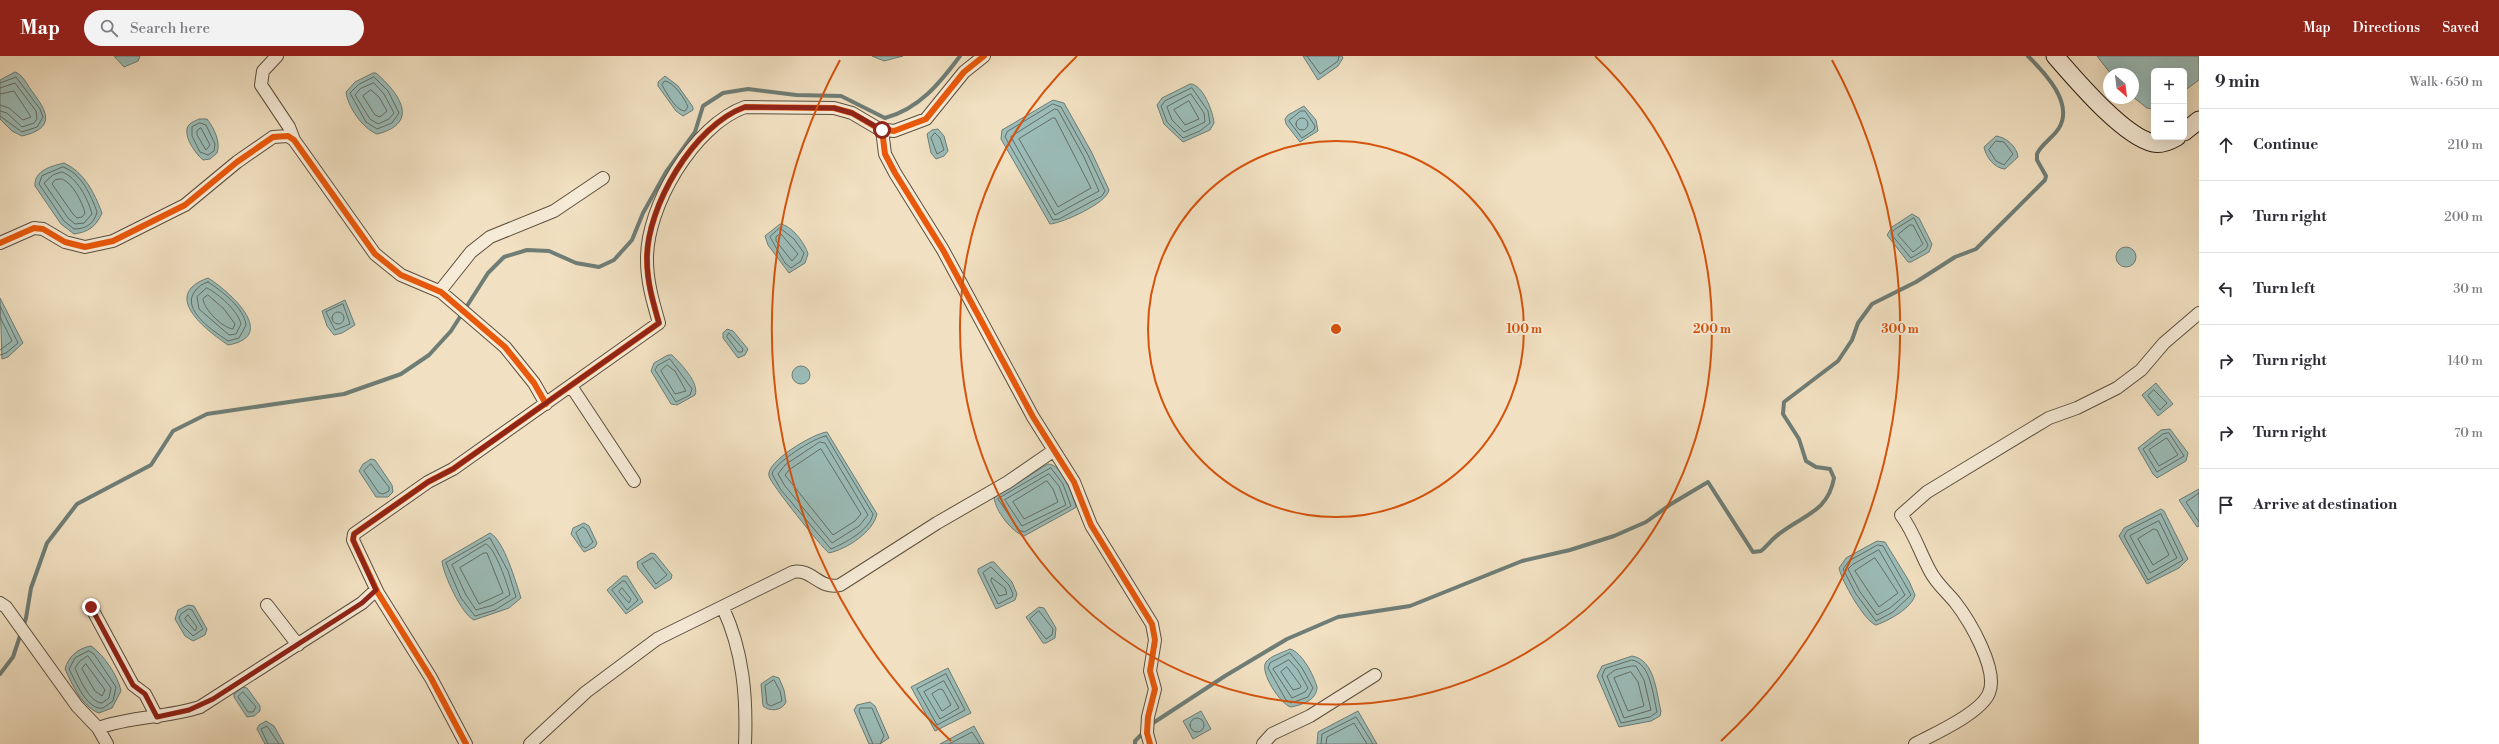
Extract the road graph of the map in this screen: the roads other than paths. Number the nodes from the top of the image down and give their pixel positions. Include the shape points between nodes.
1 (276, 56) edge
2 (984, 56) edge
3 (2055, 56) edge
4 (2199, 120) edge
5 (882, 130) junction
6 (2187, 130) edge
7 (294, 140) junction
8 (2170, 140) edge
9 (603, 178) dead end
10 (0, 243) edge
11 (440, 291) junction
12 (2199, 313) edge
13 (571, 386) junction
14 (546, 404) junction
15 (1052, 451) junction
16 (634, 482) dead end
17 (376, 590) junction
18 (0, 603) edge
19 (266, 605) dead end
20 (91, 607) dead end
21 (723, 608) junction
22 (298, 645) junction
23 (1375, 675) dead end
24 (157, 717) junction
25 (101, 738) edge
26 (466, 744) edge
27 (530, 744) edge
28 (745, 744) edge
29 (1150, 744) edge
30 (1263, 744) edge
31 (1915, 744) edge

1 - 7 street via 263,71 261,84 289,127
2 - 5 street via 964,72 926,119 894,131
3 - 8 main road via 2128,132 2155,143
4 - 6 main road
5 - 13 street via 846,111 819,107 745,107 713,126 692,148 680,167 650,230 647,259 649,288 659,323
5 - 15 street via 885,154 895,174 942,250
7 - 10 street via 288,136 273,137 237,162 185,205 114,241 84,247 65,242 43,229 34,228
7 - 11 street via 375,254 401,275
9 - 11 street via 554,211 490,238 471,252
11 - 14 street via 505,347 534,383
12 - 31 street via 2164,343 2141,370 2117,388 2077,408 2049,418 1927,492 1901,515 1908,524 1930,572 1969,624 1986,660 1990,679 1990,692 1984,702
13 - 14 street
13 - 16 street
14 - 17 street via 354,534 353,540
15 - 21 street via 1008,482 937,523 840,585 826,586 805,572 793,572
15 - 29 street via 1074,482 1091,525 1152,624 1155,640 1150,671 1155,689 1148,717 1147,733
17 - 22 street via 362,603
17 - 26 street via 431,678
18 - 25 street via 6,607
19 - 22 street
20 - 24 street via 133,685 145,694
21 - 27 street via 675,630 644,648 586,692
21 - 28 street via 739,650 746,702
22 - 24 street via 200,707
23 - 30 street via 1310,716 1272,734
24 - 25 street via 115,722

